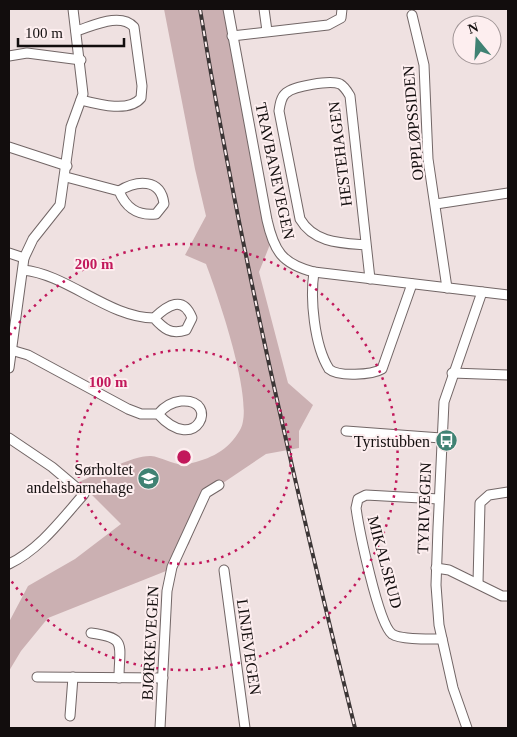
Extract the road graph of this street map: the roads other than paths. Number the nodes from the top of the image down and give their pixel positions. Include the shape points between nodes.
1 (73, 9) edge
2 (228, 9) edge
3 (264, 9) edge
4 (342, 9) edge
5 (412, 15) dead end
6 (76, 30) junction
7 (267, 32) junction
8 (232, 36) junction
9 (9, 56) edge
10 (80, 60) junction
11 (81, 100) junction
12 (9, 147) edge
13 (67, 166) junction
14 (66, 177) junction
15 (119, 191) junction
16 (508, 193) edge
17 (436, 204) junction
18 (366, 245) junction
19 (9, 253) edge
20 (24, 258) junction
21 (23, 270) junction
22 (314, 272) junction
23 (370, 279) junction
24 (412, 284) junction
25 (447, 288) junction
26 (482, 292) junction
27 (508, 295) edge
28 (154, 318) dead end
29 (11, 350) junction
30 (9, 368) edge
31 (452, 373) junction
32 (508, 375) edge
33 (158, 414) junction
34 (346, 431) dead end
35 (9, 438) edge
36 (441, 438) junction
37 (219, 485) dead end
38 (508, 492) edge
39 (439, 499) junction
40 (9, 564) edge
41 (436, 568) junction
42 (224, 570) dead end
43 (478, 583) junction
44 (508, 596) edge
45 (91, 633) dead end
46 (442, 639) junction
47 (37, 677) dead end
48 (73, 678) junction
49 (119, 678) junction
50 (163, 678) junction
51 (70, 716) dead end
52 (160, 728) edge
53 (245, 728) edge
54 (467, 728) edge

1 - 6 street
2 - 8 street, TRAVBANEVEGEN
3 - 7 street
4 - 7 street via 341,18 328,26
5 - 17 street, OPPLØPSSIDEN via 424,65 427,143
6 - 10 street
6 - 11 street via 120,19 130,22 135,33 142,86 141,98 132,105 95,104
7 - 8 street
8 - 22 street, TRAVBANEVEGEN via 271,238 279,254 288,262
9 - 10 street via 27,53
10 - 11 street via 84,85
11 - 13 street via 71,127
12 - 13 street
13 - 14 street
14 - 15 street
14 - 20 street via 60,206 32,239
15 - 15 street via 128,207 137,212 156,214 164,204 159,189 144,182 136,182
16 - 17 street
17 - 25 street, OPPLØPSSIDEN
18 - 18 street, HESTEHAGEN via 350,96 342,85 331,82 291,90 282,97 278,111 300,219 310,233 320,238
18 - 23 street, HESTEHAGEN
19 - 20 street
20 - 21 street
21 - 28 street via 32,270 134,315
21 - 29 street
22 - 23 street, TRAVBANEVEGEN
22 - 24 street via 311,288 313,313 329,369 337,373 370,374 382,369
23 - 24 street, TRAVBANEVEGEN
24 - 25 street, TRAVBANEVEGEN
25 - 26 street, TRAVBANEVEGEN
26 - 27 street, TRAVBANEVEGEN
26 - 31 street, TYRIVEGEN via 468,337
29 - 30 street
29 - 33 street via 28,354 128,409 141,414
31 - 32 street
31 - 36 street, TYRIVEGEN via 444,402
33 - 33 street via 172,428 183,430 199,425 202,418 201,409 195,403 184,401 173,402
34 - 36 street
35 - 40 street via 84,494 38,544
36 - 39 street, TYRIVEGEN
37 - 50 street, BJØRKEVEGEN via 206,493 169,576
38 - 43 street via 489,496 480,503
39 - 41 street, TYRIVEGEN
39 - 46 street, MIKALSRUD via 366,495 358,499 356,508 372,583 389,630 398,636
41 - 43 street
41 - 46 street, TYRIVEGEN
42 - 53 street, LINJEVEGEN
43 - 44 street
45 - 49 street via 112,636 117,640 120,646
46 - 54 street, TYRIVEGEN via 457,703
47 - 48 street
48 - 49 street
48 - 51 street
49 - 50 street
50 - 52 street, BJØRKEVEGEN

